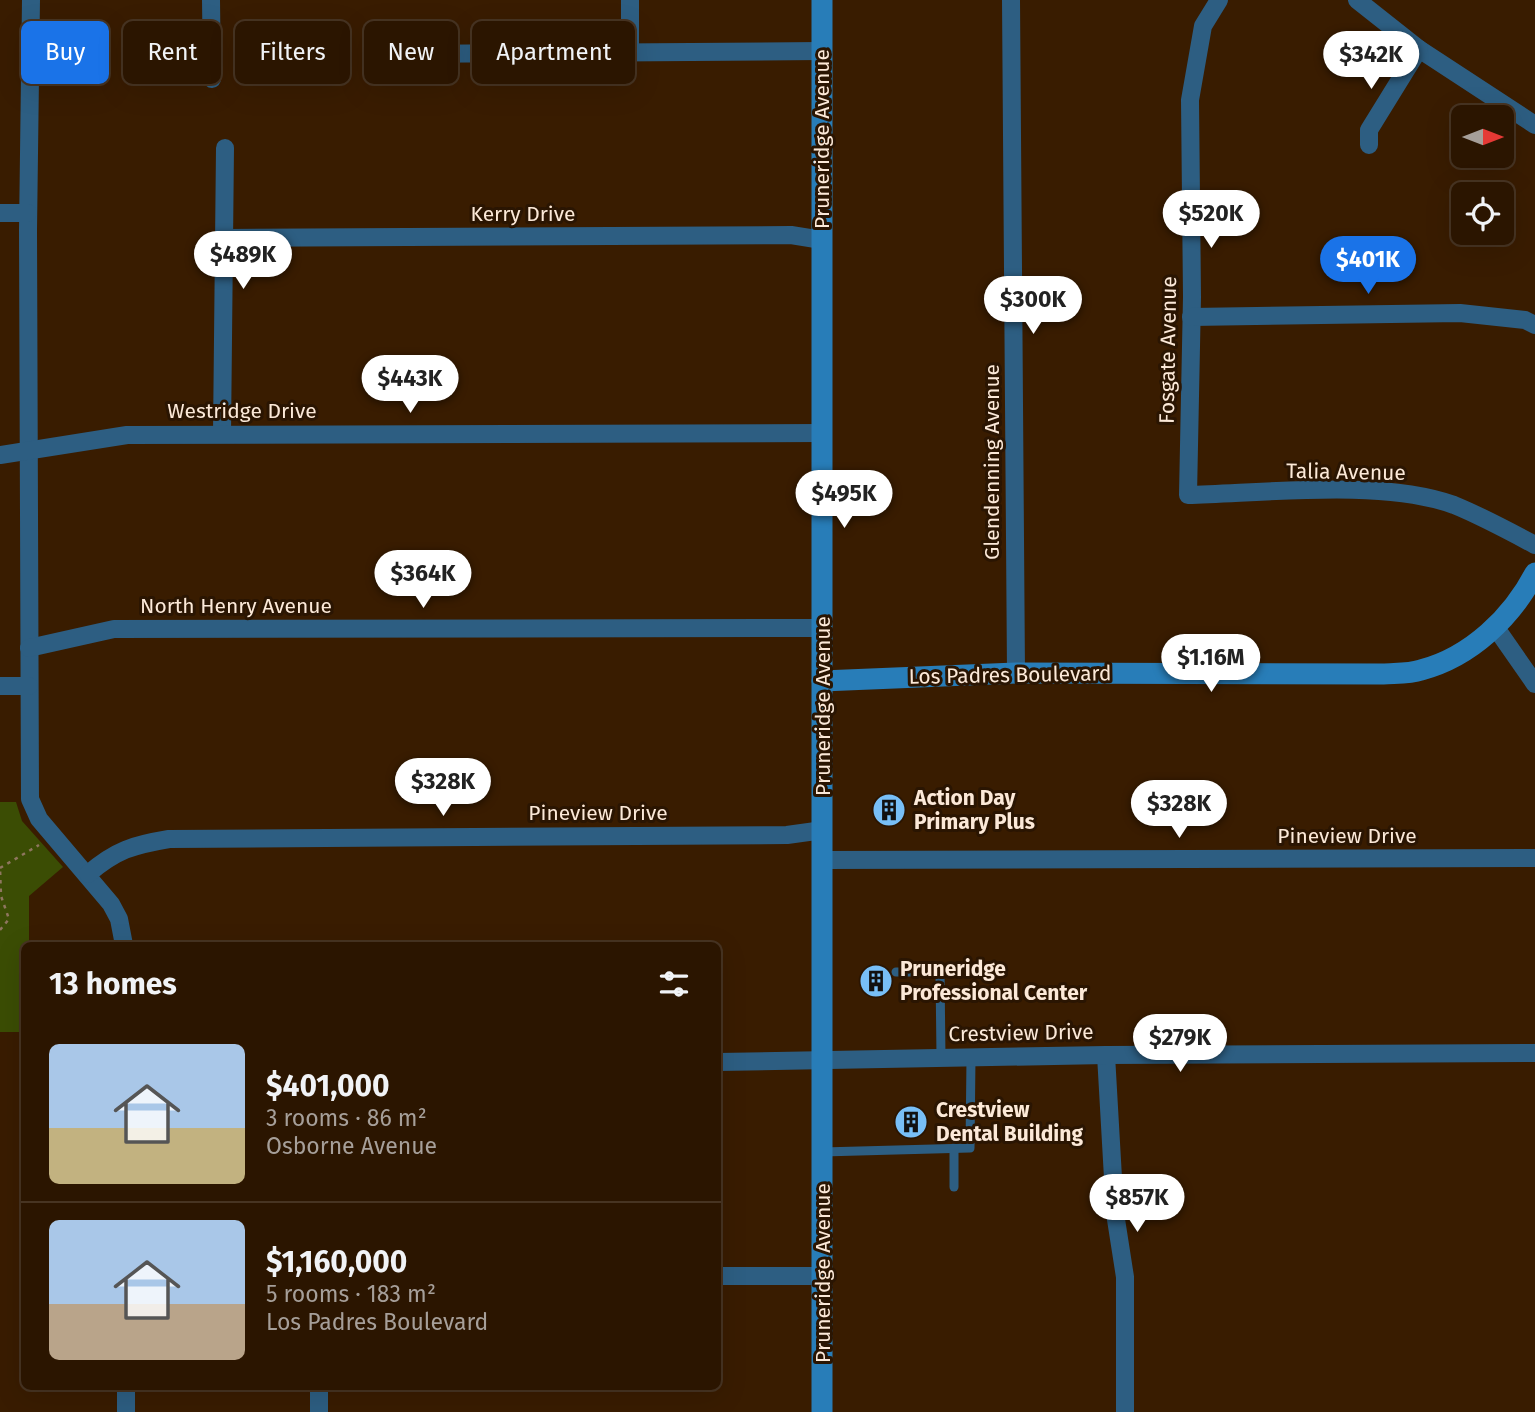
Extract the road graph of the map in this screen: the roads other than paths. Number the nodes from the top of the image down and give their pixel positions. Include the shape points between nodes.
1 (31, 0) edge
2 (211, 0) edge
3 (630, 0) edge
4 (822, 0) edge
5 (1011, 0) edge
6 (1219, 0) edge
7 (1357, 0) edge
8 (211, 21) edge
9 (630, 21) edge
10 (1419, 49) junction
11 (822, 51) junction
12 (635, 53) edge
13 (1535, 125) edge
14 (1369, 145) dead end
15 (225, 148) dead end
16 (0, 213) edge
17 (28, 213) junction
18 (225, 238) junction
19 (822, 240) junction
20 (1191, 317) junction
21 (1535, 325) edge
22 (822, 433) junction
23 (222, 434) junction
24 (30, 450) junction
25 (0, 455) edge
26 (1188, 495) joint
27 (1535, 545) edge
28 (1535, 573) edge
29 (823, 628) junction
30 (1496, 628) junction
31 (29, 648) junction
32 (1016, 673) junction
33 (822, 681) junction
34 (1535, 684) edge
35 (0, 686) edge
36 (29, 686) junction
37 (823, 830) junction
38 (1535, 858) edge
39 (823, 860) junction
40 (88, 874) junction
41 (123, 942) edge
42 (896, 972) dead end
43 (1535, 1053) edge
44 (1106, 1055) junction
45 (941, 1057) junction
46 (971, 1058) junction
47 (823, 1060) junction
48 (721, 1062) edge
49 (954, 1148) junction
50 (822, 1152) junction
51 (954, 1186) dead end
52 (721, 1276) edge
53 (823, 1276) junction
54 (127, 1390) edge
55 (319, 1390) edge
56 (126, 1412) edge
57 (320, 1412) edge
58 (822, 1412) edge
59 (1125, 1412) edge

1 - 17 street
2 - 8 street
3 - 9 street
4 - 11 main road, Pruneridge Avenue
5 - 32 street, Glendenning Avenue
6 - 20 street, Fosgate Avenue via 1203,26 1189,100
7 - 10 street
10 - 13 street
10 - 14 street via 1369,130
11 - 12 street
11 - 19 main road, Pruneridge Avenue
15 - 18 street
16 - 17 street
17 - 24 street
18 - 19 street, Kerry Drive via 791,236
18 - 23 street
19 - 22 main road, Pruneridge Avenue
20 - 21 street via 1460,313
20 - 26 street, Fosgate Avenue
22 - 23 street, Westridge Drive
22 - 29 main road, Pruneridge Avenue
23 - 24 street, Westridge Drive via 127,435
24 - 25 street, Westridge Drive
24 - 31 street
26 - 27 street, Talia Avenue via 1369,491 1412,495 1453,505
28 - 30 main road, Los Padres Boulevard
29 - 31 street, North Henry Avenue via 114,629
29 - 33 main road, Pruneridge Avenue
30 - 32 main road, Los Padres Boulevard via 1461,652 1408,672
30 - 34 street
31 - 36 street
32 - 33 main road, Los Padres Boulevard
33 - 37 main road, Pruneridge Avenue
35 - 36 street
36 - 40 street via 33,809
37 - 39 main road, Pruneridge Avenue
37 - 40 street, Pineview Drive via 788,835 169,839 112,854
38 - 39 street, Pineview Drive
39 - 47 main road, Pruneridge Avenue
40 - 41 street via 119,919
42 - 45 lane via 940,972
43 - 44 street, Crestview Drive
44 - 46 street, Crestview Drive
44 - 59 street via 1115,1213 1125,1277
45 - 46 street, Crestview Drive
45 - 47 street, Crestview Drive
46 - 49 lane via 970,1148
47 - 48 street, Crestview Drive
47 - 50 main road, Pruneridge Avenue
49 - 50 lane
49 - 51 lane
50 - 53 main road, Pruneridge Avenue
52 - 53 street
53 - 58 main road, Pruneridge Avenue
54 - 56 street
55 - 57 street

